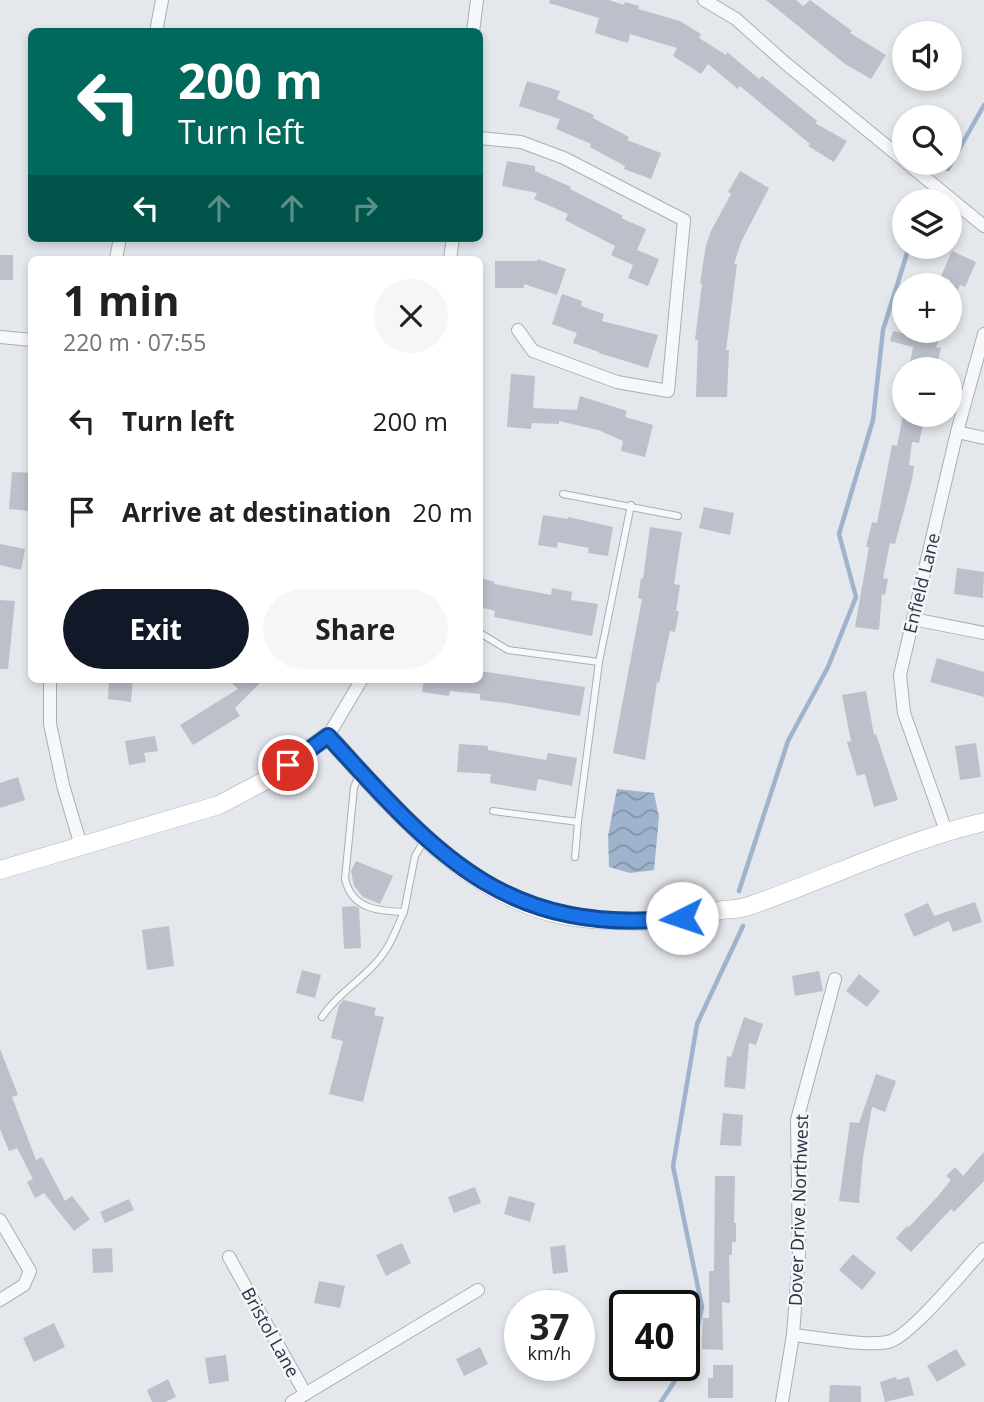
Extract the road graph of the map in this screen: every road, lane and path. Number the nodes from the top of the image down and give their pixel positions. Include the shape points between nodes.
1 (162, 0) edge
2 (477, 0) edge
3 (704, 0) edge
4 (157, 28) edge
5 (474, 28) edge
6 (483, 138) edge
7 (892, 151) edge
8 (922, 175) edge
9 (984, 226) edge
10 (518, 330) dead end
11 (984, 334) edge
12 (0, 337) edge
13 (28, 340) edge
14 (957, 432) junction
15 (984, 438) edge
16 (563, 494) dead end
17 (631, 505) junction
18 (678, 516) dead end
19 (913, 619) junction
20 (984, 633) edge
21 (483, 635) edge
22 (600, 663) junction
23 (50, 683) edge
24 (360, 683) edge
25 (328, 736) junction
26 (361, 772) junction
27 (493, 811) dead end
28 (578, 822) junction
29 (984, 822) edge
30 (946, 831) junction
31 (425, 838) junction
32 (81, 846) junction
33 (575, 857) dead end
34 (0, 870) edge
35 (404, 912) junction
36 (835, 979) dead end
37 (322, 1017) dead end
38 (0, 1220) edge
39 (984, 1249) edge
40 (229, 1257) dead end
41 (478, 1290) dead end
42 (0, 1300) edge
43 (793, 1335) junction
44 (305, 1393) junction
45 (292, 1402) edge
46 (782, 1402) edge

1 - 4 street
2 - 5 street
3 - 7 street via 736,19
6 - 10 street via 521,142 564,158 684,220 668,391 617,382 533,351
8 - 9 street
11 - 14 street, Enfield Lane
12 - 13 street
14 - 15 street
14 - 19 street, Enfield Lane
16 - 17 lane
17 - 18 lane
17 - 22 lane
19 - 20 street
19 - 30 street, Enfield Lane via 900,675 901,694
21 - 22 lane via 508,650
22 - 28 lane
23 - 32 street via 50,724
24 - 25 street
25 - 26 street
25 - 32 street via 268,779 219,805
26 - 31 street
26 - 35 lane via 354,787 345,879 348,892 377,911
27 - 28 lane
28 - 33 lane
29 - 30 street
30 - 31 street via 747,907 627,921 584,918 523,903 467,872
31 - 35 lane via 415,856
32 - 34 street
35 - 37 lane via 387,949 351,988 333,1000
36 - 43 street, Dover Drive Northwest via 797,1120 799,1254
38 - 42 street via 30,1271 24,1285
39 - 43 street via 913,1326 891,1341 865,1343
40 - 44 street, Bristol Lane
41 - 44 street
43 - 46 street, Dover Drive Northwest
44 - 45 street, Bristol Lane

